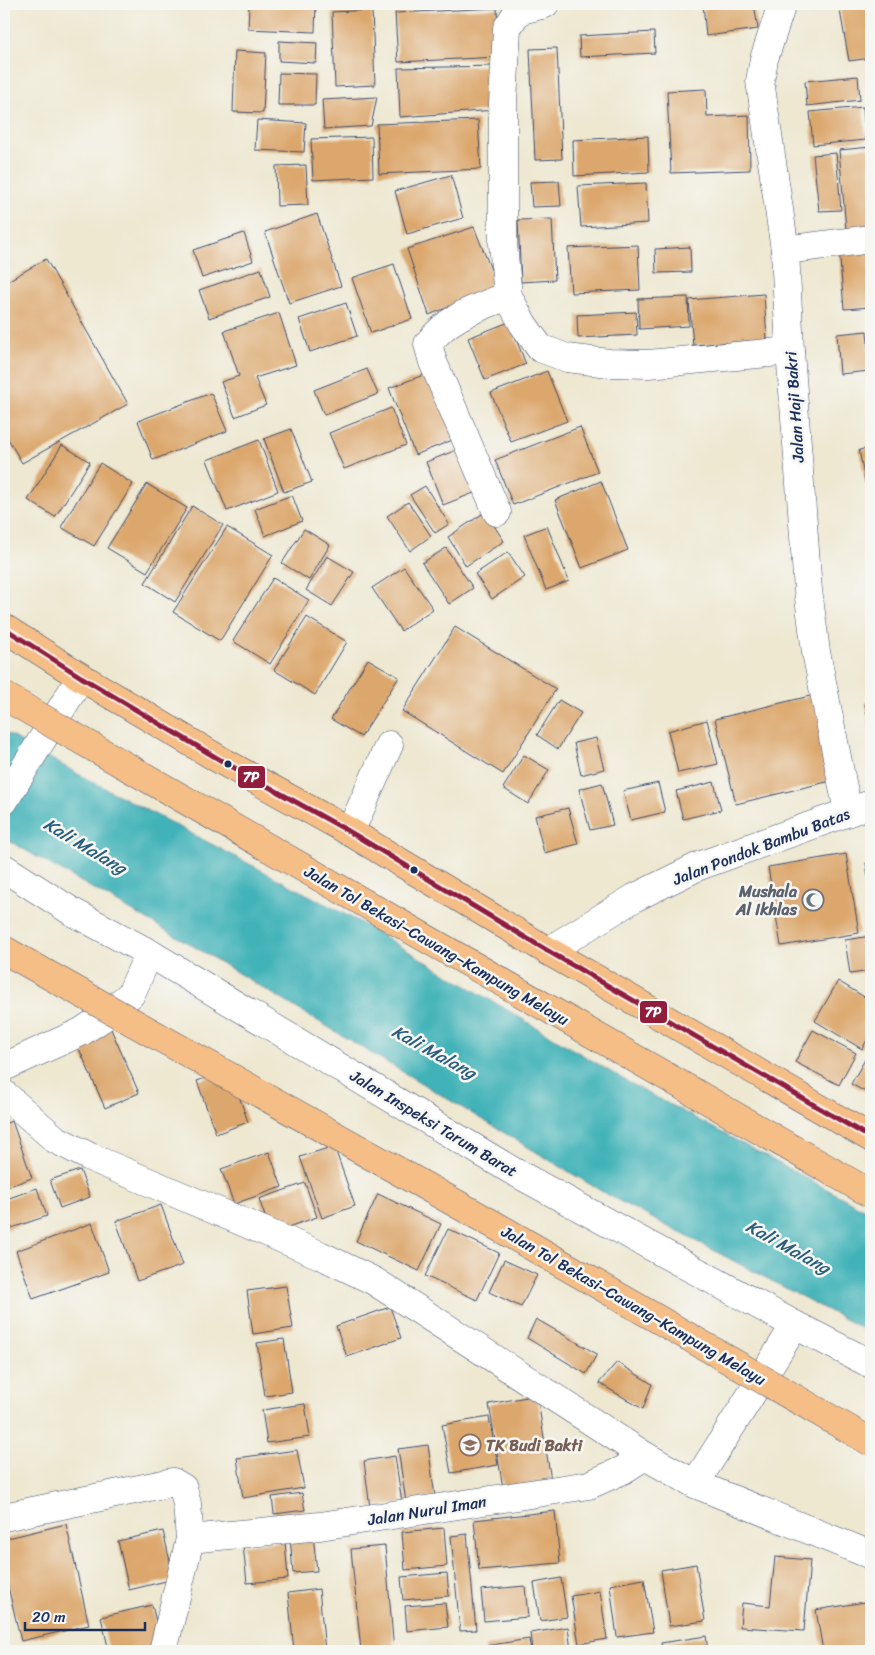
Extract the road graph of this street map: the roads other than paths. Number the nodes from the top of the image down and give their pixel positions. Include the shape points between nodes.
1 (545, 4) edge
2 (782, 4) edge
3 (871, 239) edge
4 (785, 250) junction
5 (508, 296) junction
6 (790, 351) junction
7 (497, 512) dead end
8 (4, 628) edge
9 (81, 677) junction
10 (4, 696) edge
11 (389, 745) dead end
12 (4, 801) edge
13 (860, 808) edge
14 (350, 832) junction
15 (4, 868) edge
16 (4, 950) edge
17 (548, 951) junction
18 (149, 953) junction
19 (4, 1068) edge
20 (4, 1094) edge
21 (871, 1138) edge
22 (871, 1194) edge
23 (795, 1326) junction
24 (871, 1364) edge
25 (871, 1442) edge
26 (645, 1456) junction
27 (695, 1484) junction
28 (4, 1517) edge
29 (190, 1539) junction
30 (871, 1555) edge
31 (163, 1651) edge

1 - 5 street via 518,12 507,28 502,194
2 - 4 street, Jalan Haji Bakri via 764,58 760,82
3 - 4 street
4 - 6 street, Jalan Haji Bakri
5 - 6 street via 540,348 567,358 648,364
5 - 7 street via 463,313 428,344
6 - 13 street, Jalan Haji Bakri via 808,590 816,652
8 - 9 main road
9 - 12 street
9 - 14 main road
10 - 22 main road, Jalan Tol Bekasi–Cawang–Kampung Melayu, bridge
11 - 14 street
13 - 17 street, Jalan Pondok Bambu Batas via 700,866 634,898
14 - 17 main road
15 - 18 street, Jalan Inspeksi Tarum Barat via 71,911
16 - 25 main road, Jalan Tol Bekasi–Cawang–Kampung Melayu, bridge via 498,1227
17 - 21 main road
18 - 19 street via 131,994 104,1017 81,1032
18 - 23 street, Jalan Inspeksi Tarum Barat via 511,1170
20 - 26 street via 55,1139 90,1157 374,1281
23 - 24 street, Jalan Inspeksi Tarum Barat
23 - 27 street
26 - 27 street
26 - 29 street, Jalan Nurul Iman via 589,1485 320,1526
27 - 30 street
28 - 29 street via 173,1482 183,1488
29 - 31 street

